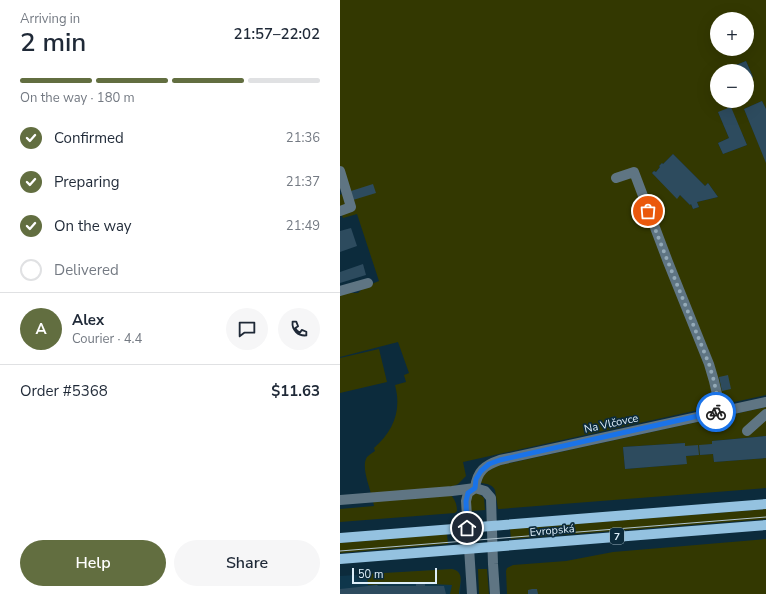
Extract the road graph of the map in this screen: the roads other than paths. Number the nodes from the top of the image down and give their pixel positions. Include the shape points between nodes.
1 (340, 170) edge
2 (616, 178) dead end
3 (340, 211) edge
4 (368, 283) dead end
5 (340, 291) edge
6 (766, 402) edge
7 (720, 411) junction
8 (766, 414) edge
9 (747, 431) dead end
10 (475, 488) junction
11 (340, 500) edge
12 (766, 504) edge
13 (766, 524) edge
14 (491, 526) junction
15 (467, 528) junction
16 (340, 538) edge
17 (492, 547) junction
18 (468, 548) junction
19 (340, 559) edge
20 (472, 594) edge
21 (495, 594) edge

1 - 3 street via 351,208
2 - 7 street via 634,172 709,364
4 - 5 street
6 - 7 street, Na Vlčovce
7 - 10 street, Na Vlčovce via 500,460 489,464 481,471 476,479
8 - 9 street
10 - 11 street
10 - 14 street via 486,491 491,498
10 - 15 street, Na Vlčovce via 468,493 466,501
12 - 14 main road, Evropská / 7
13 - 17 main road, Evropská / 7
14 - 15 main road, Evropská / 7
14 - 17 street
15 - 16 main road, Evropská / 7
15 - 18 street, Na Vlčovce
17 - 18 main road, Evropská / 7
17 - 21 street
18 - 19 main road, Evropská / 7
18 - 20 street, Na Vlčovce

